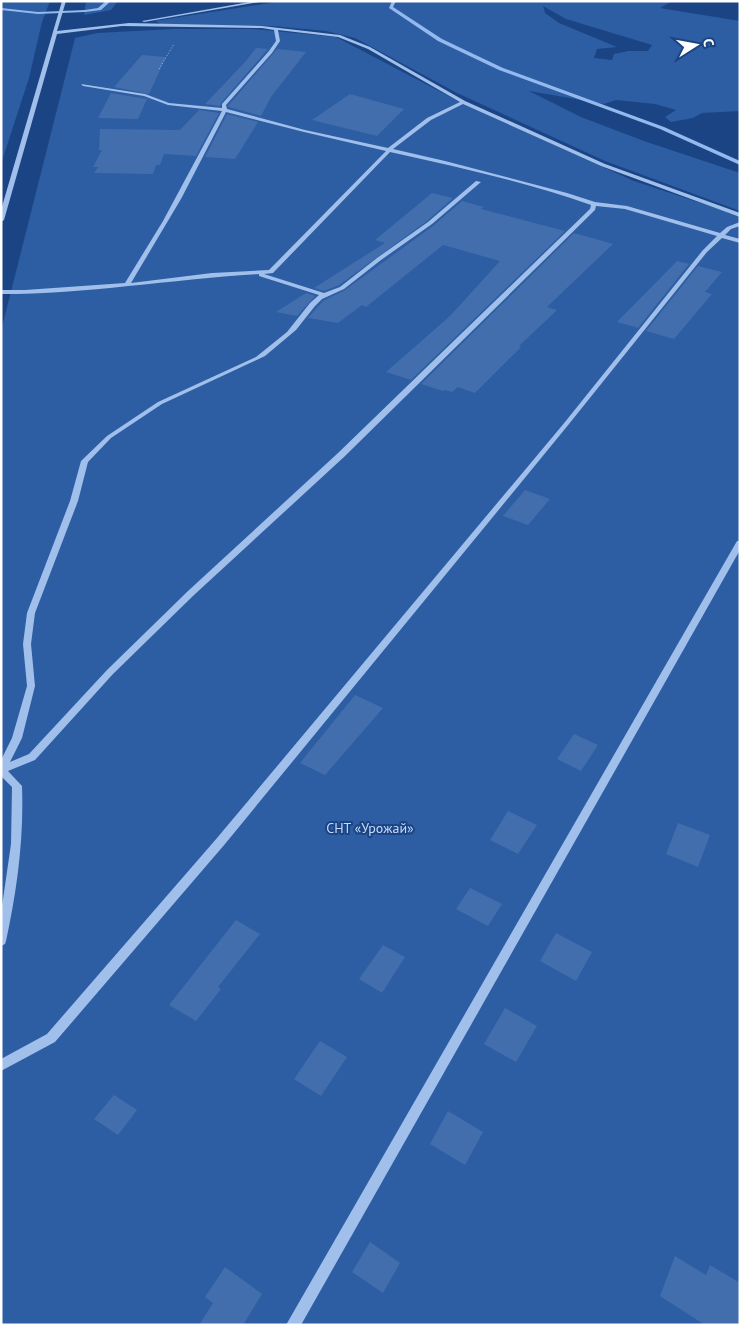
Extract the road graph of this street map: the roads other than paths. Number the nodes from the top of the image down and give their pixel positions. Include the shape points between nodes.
1 (64, 1) edge
2 (263, 1) edge
3 (123, 25) junction
4 (276, 28) junction
5 (54, 33) junction
6 (83, 85) dead end
7 (463, 102) junction
8 (225, 110) junction
9 (389, 150) junction
10 (478, 182) dead end
11 (594, 204) junction
12 (740, 215) edge
13 (1, 220) edge
14 (740, 224) edge
15 (721, 236) junction
16 (740, 241) edge
17 (253, 273) junction
18 (126, 285) junction
19 (1, 292) edge
20 (324, 294) junction
21 (740, 543) edge
22 (1, 770) edge
23 (1, 941) edge
24 (1, 1065) edge
25 (293, 1325) edge

1 - 5 street
2 - 3 street
3 - 4 street
3 - 5 street
4 - 7 street via 323,32 354,41
4 - 8 street via 278,41 224,105
5 - 13 street
6 - 8 street via 145,95 168,104
7 - 9 street via 429,119
7 - 12 street via 631,176
8 - 9 street
8 - 18 street via 157,237
9 - 11 street via 509,179
9 - 17 street via 271,272
10 - 20 street via 430,223 342,288
11 - 15 street via 625,207
11 - 22 street via 594,209 340,456 110,672 32,757
14 - 15 street
15 - 16 street
15 - 24 street via 705,251 221,841 51,1038
17 - 18 street
17 - 20 street
18 - 19 street
20 - 22 street via 315,300 297,325 258,358 160,403 109,437 85,461 74,501 31,613 27,644 31,686 16,738
21 - 25 street
22 - 23 street via 17,786 19,819

